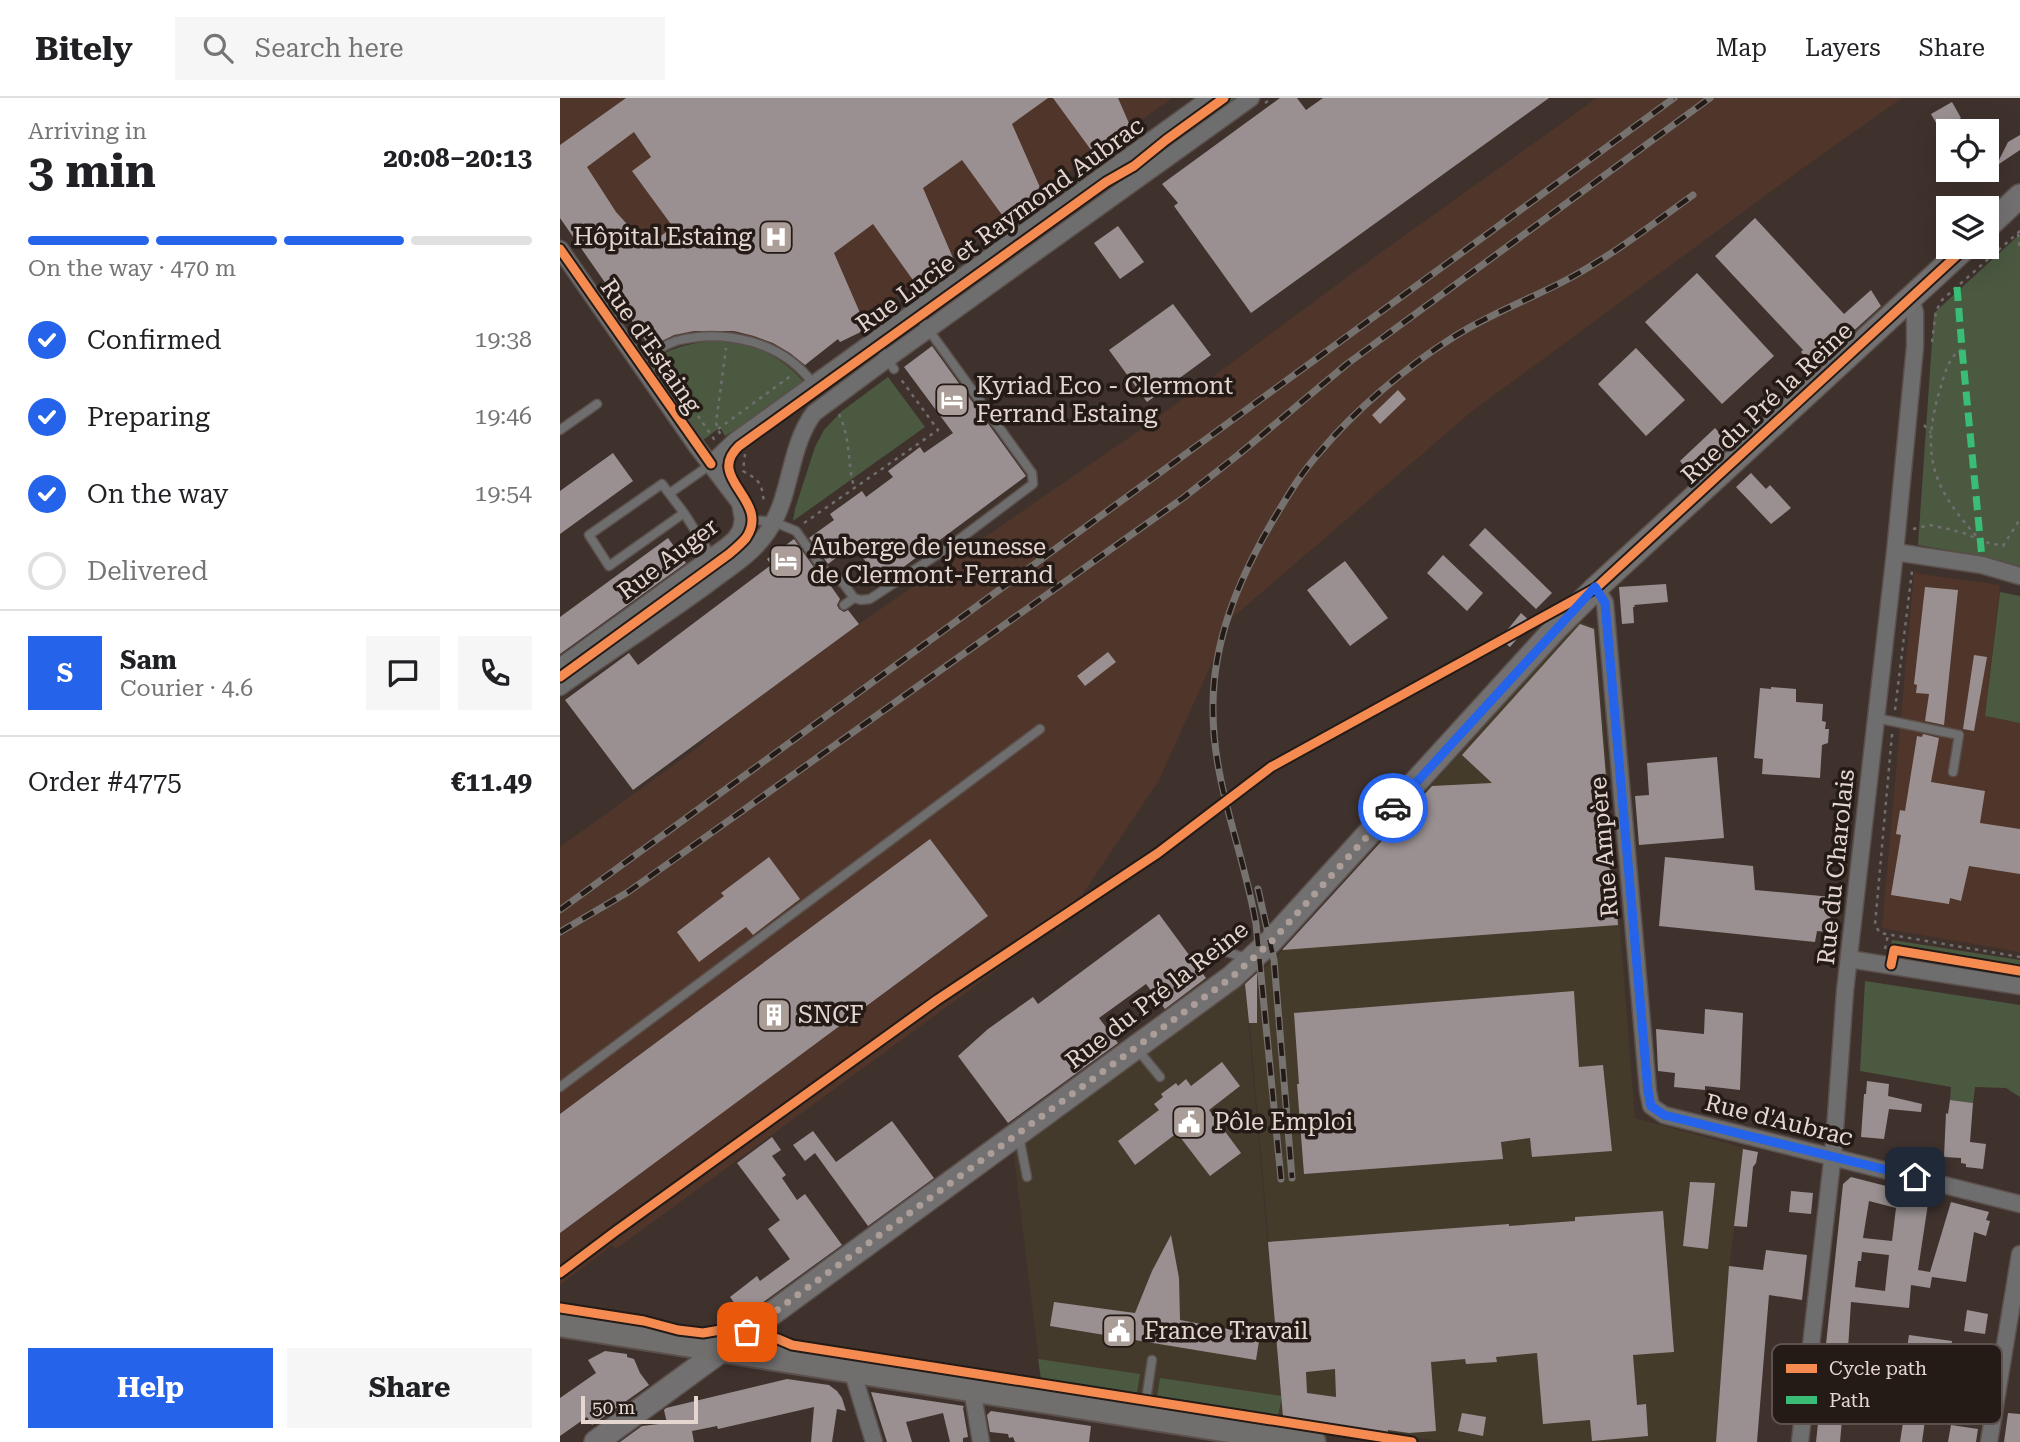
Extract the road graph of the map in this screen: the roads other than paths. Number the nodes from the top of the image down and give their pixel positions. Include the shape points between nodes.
1 (1210, 98) edge
2 (1251, 98) edge
3 (2020, 196) edge
4 (1999, 216) edge
5 (560, 249) edge
6 (1952, 259) edge
7 (1910, 298) junction
8 (915, 311) junction
9 (928, 330) junction
10 (874, 340) junction
11 (638, 362) junction
12 (890, 364) junction
13 (809, 378) junction
14 (597, 404) dead end
15 (560, 430) edge
16 (711, 464) junction
17 (670, 493) junction
18 (684, 513) junction
19 (776, 517) junction
20 (743, 519) junction
21 (1895, 552) junction
22 (712, 557) junction
23 (2020, 576) edge
24 (1595, 587) junction
25 (858, 599) junction
26 (844, 605) dead end
27 (560, 667) edge
28 (560, 687) edge
29 (1876, 718) junction
30 (1040, 729) dead end
31 (1953, 772) dead end
32 (1216, 949) dead end
33 (1849, 959) junction
34 (1252, 960) junction
35 (2020, 986) edge
36 (1136, 1047) junction
37 (1160, 1077) dead end
38 (560, 1087) edge
39 (1651, 1106) joint
40 (1019, 1133) junction
41 (1833, 1157) junction
42 (1027, 1177) dead end
43 (2020, 1204) edge
44 (2020, 1254) edge
45 (560, 1323) edge
46 (1811, 1344) edge
47 (723, 1349) junction
48 (1152, 1360) dead end
49 (2002, 1363) edge
50 (852, 1370) junction
51 (972, 1389) junction
52 (1143, 1415) junction
53 (1802, 1424) edge
54 (1992, 1424) edge
55 (1256, 1438) edge
56 (596, 1442) edge
57 (874, 1442) edge
58 (981, 1442) edge
59 (1312, 1442) edge
60 (1800, 1442) edge
61 (1989, 1442) edge

1 - 8 street, Rue Lucie et Raymond Aubrac
2 - 9 street
3 - 4 main road
5 - 11 street, Rue d'Estaing
6 - 7 main road, Rue du Pré la Reine
7 - 21 street, Rue du Charolais via 1915,312 1915,347
7 - 24 main road, Rue du Pré la Reine
8 - 9 lane
8 - 10 street, Rue Lucie et Raymond Aubrac
9 - 12 street
9 - 25 lane via 1032,473 1033,484 870,599
10 - 12 lane
10 - 13 street, Rue Lucie et Raymond Aubrac
11 - 13 lane via 675,342 727,337 764,345
11 - 16 street, Rue d'Estaing
12 - 19 street via 814,413 798,444
13 - 16 street, Rue Lucie et Raymond Aubrac
14 - 15 lane
16 - 17 lane
16 - 20 street, Rue Auger via 740,503
17 - 18 lane
17 - 18 lane via 662,484 589,535 609,566
18 - 22 lane
19 - 20 lane
19 - 25 lane via 796,531 823,569
19 - 28 street via 755,548 738,562
20 - 22 street, Rue Auger via 735,539
21 - 23 street via 1982,565
21 - 29 street, Rue du Charolais
22 - 27 street, Rue Auger
24 - 34 main road, Rue du Pré la Reine
24 - 39 street, Rue Ampère via 1605,603
25 - 26 lane
29 - 31 lane via 1959,735
29 - 33 street, Rue du Charolais
30 - 38 lane
32 - 34 lane
33 - 35 street via 1892,958
33 - 41 street, Rue du Charolais
34 - 36 main road, Rue du Pré la Reine
36 - 37 lane
36 - 40 main road, Rue du Pré la Reine
39 - 41 street, Rue d'Aubrac via 1664,1115
40 - 42 lane
40 - 47 main road, Rue du Pré la Reine via 991,1145
41 - 43 street, Rue d'Aubrac
41 - 46 street, Rue du Charolais
44 - 49 street
45 - 47 main road
47 - 50 main road
47 - 56 main road, Rue du Pré la Reine
48 - 52 lane
50 - 51 main road
50 - 57 street
51 - 52 main road
51 - 58 street
52 - 55 main road
53 - 60 street, Rue du Charolais
54 - 61 street
55 - 59 main road

